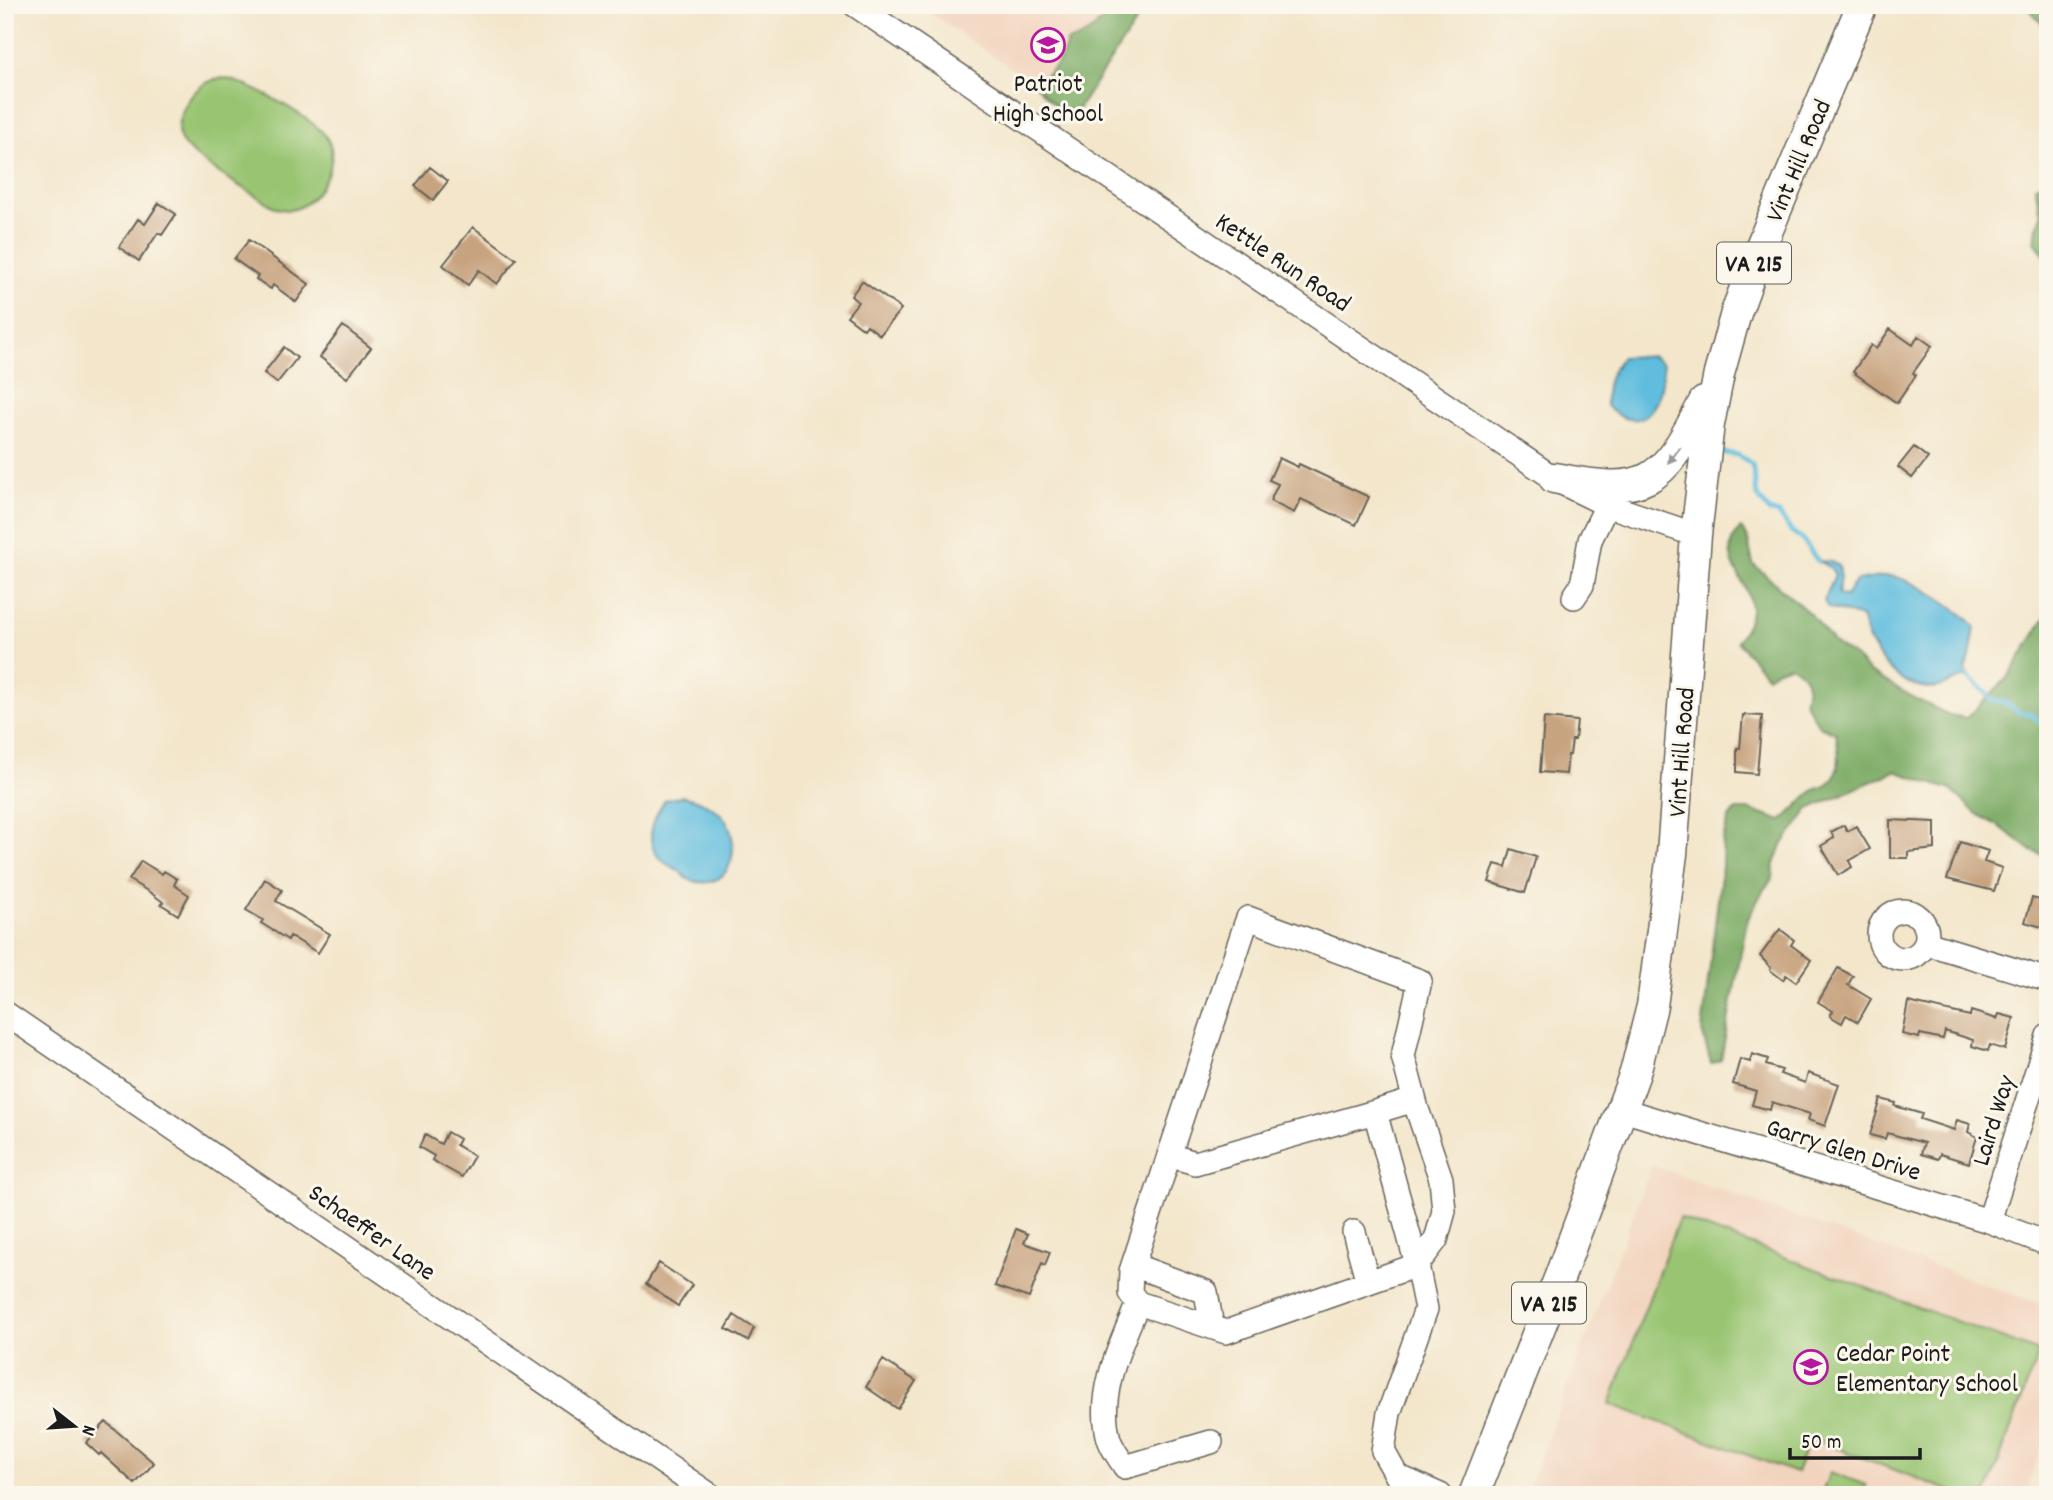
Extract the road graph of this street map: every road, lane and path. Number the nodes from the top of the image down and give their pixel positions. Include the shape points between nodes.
1 (855, 5) edge
2 (1862, 5) edge
3 (1719, 374) junction
4 (1554, 478) junction
5 (1607, 505) junction
6 (1696, 536) junction
7 (1574, 597) dead end
8 (1926, 943) dead end
9 (2048, 980) edge
10 (5, 1013) edge
11 (2048, 1036) edge
12 (1415, 1100) junction
13 (1623, 1110) junction
14 (1375, 1112) junction
15 (1170, 1155) junction
16 (1989, 1221) junction
17 (1354, 1232) dead end
18 (2048, 1244) edge
19 (1133, 1265) junction
20 (1417, 1265) junction
21 (1368, 1282) junction
22 (1138, 1303) junction
23 (1212, 1327) junction
24 (1211, 1442) dead end
25 (710, 1495) edge
26 (1440, 1495) edge
27 (1474, 1495) edge

1 - 4 street, Kettle Run Road
2 - 3 main road, Vint Hill Road / VA 215 via 1756,258
3 -> 4 main road via 1676,454 1657,473 1616,487
3 - 6 main road, Vint Hill Road / VA 215
4 - 5 street, Kettle Run Road
5 - 6 street, Kettle Run Road
5 - 7 street via 1590,540 1582,585
6 - 13 main road, Vint Hill Road / VA 215 via 1661,947 1651,1006
8 - 9 street
10 - 25 street, Schaeffer Lane
11 - 16 street, Laird Way
12 - 14 street
12 - 15 street via 1403,1056 1420,981 1248,918
12 - 20 street via 1441,1179 1444,1211 1436,1240
13 - 16 street, Garry Glen Drive
13 - 27 main road, Vint Hill Road / VA 215
14 - 15 street via 1195,1163
14 - 20 street
15 - 19 street
16 - 18 street, Garry Glen Drive
17 - 21 street
19 - 22 street via 1130,1293
19 - 23 street via 1206,1292
20 - 21 street
20 - 26 street via 1426,1310 1389,1413 1383,1451 1397,1476
21 - 23 street via 1226,1332
22 - 23 street
22 - 24 street via 1105,1400 1109,1440 1125,1468

